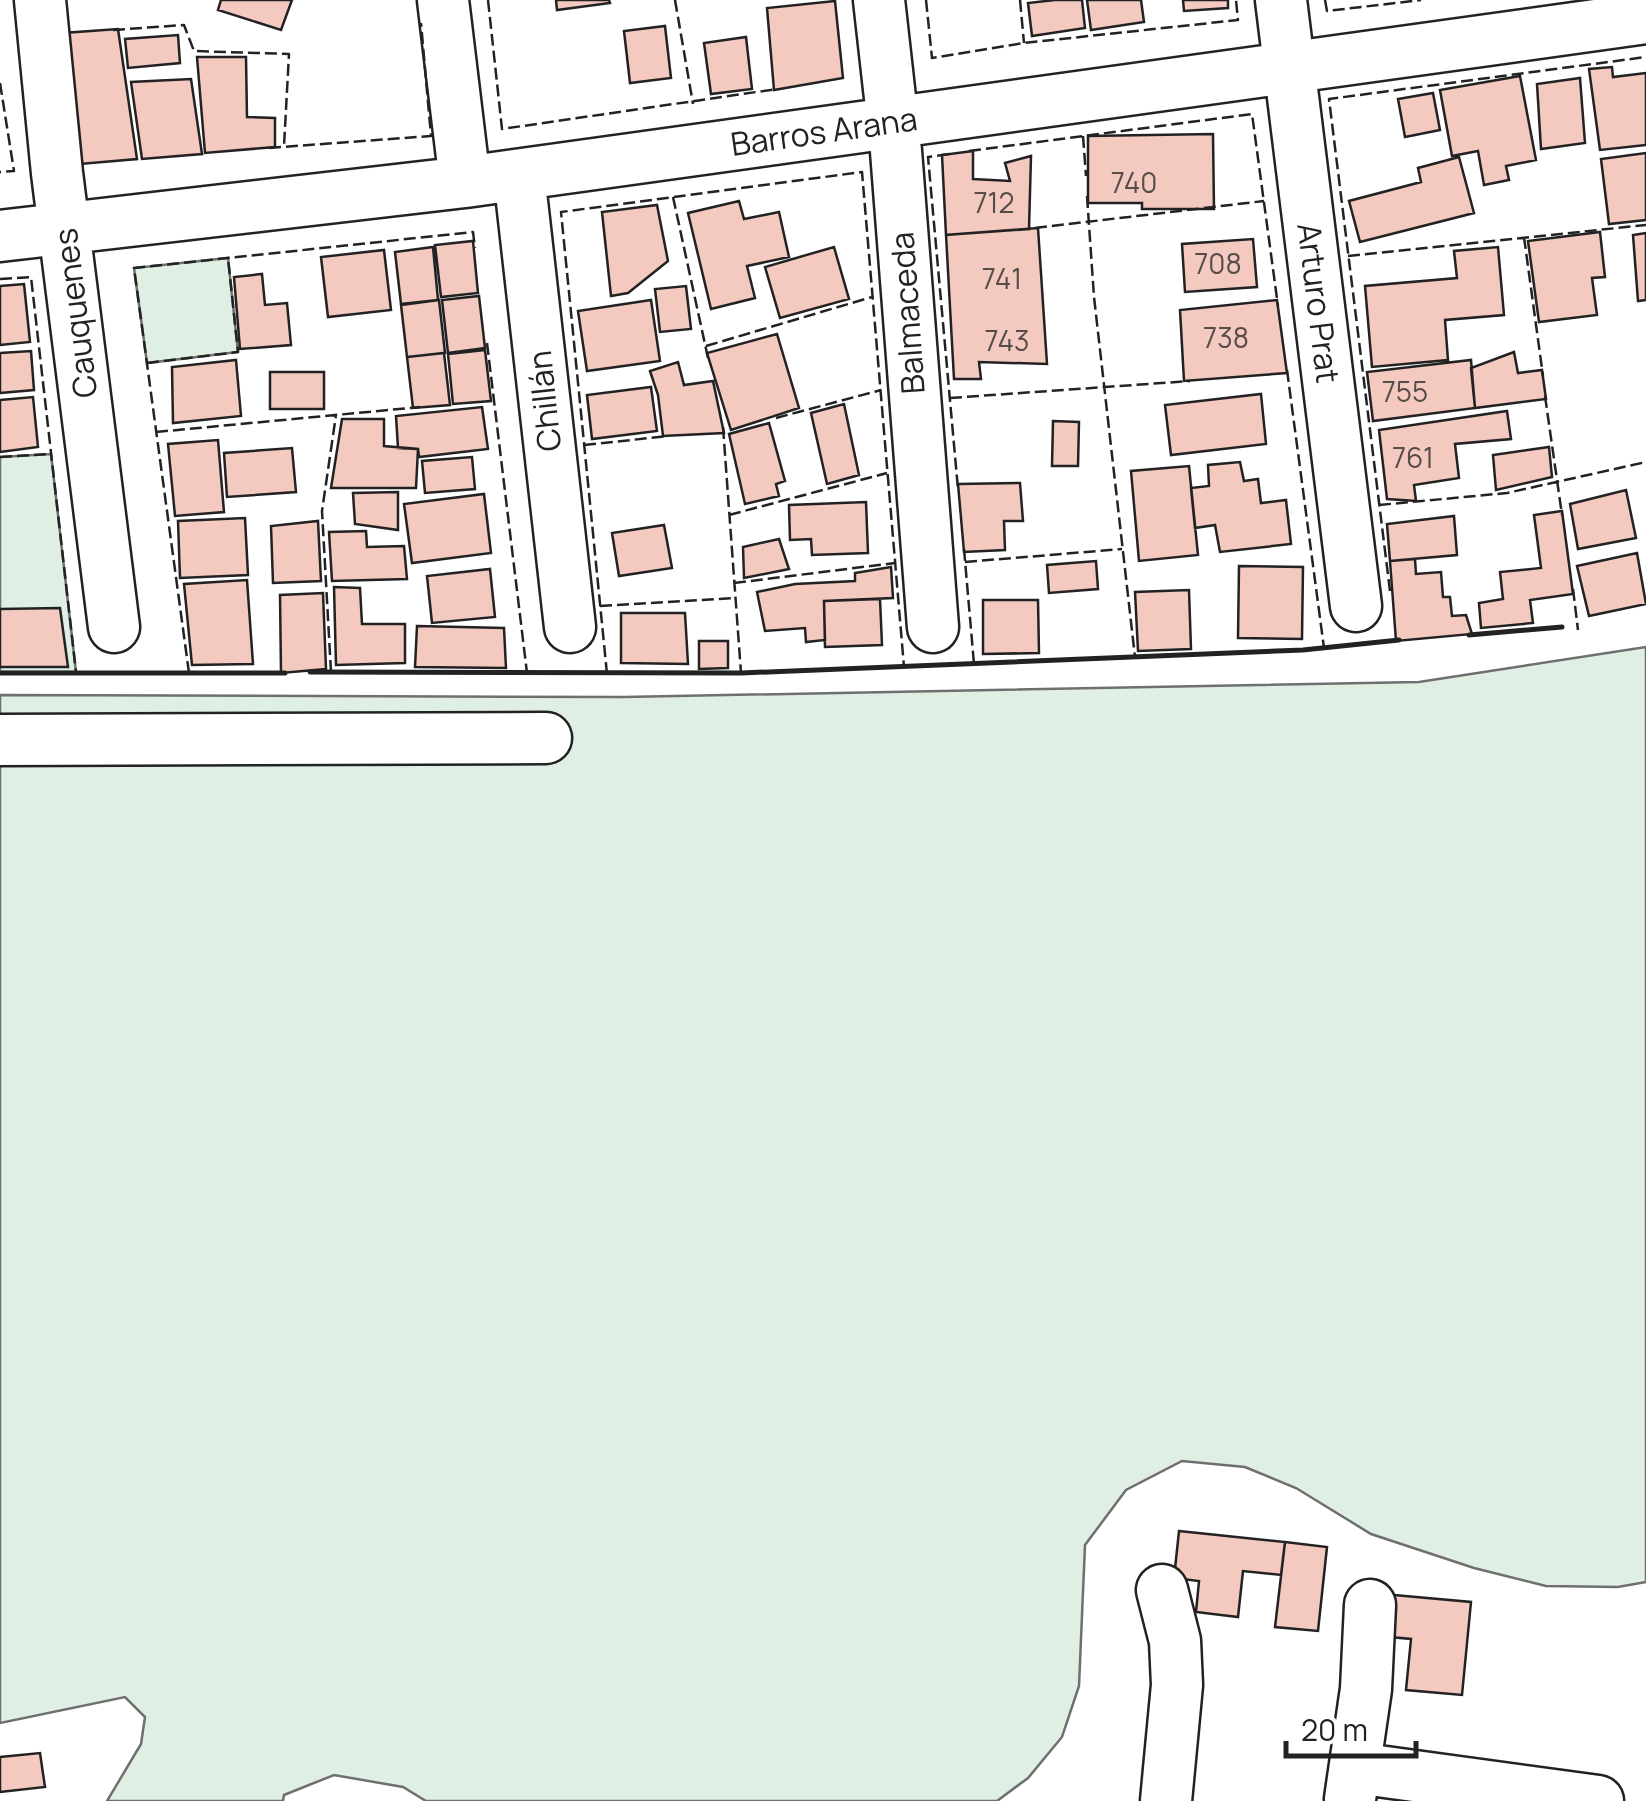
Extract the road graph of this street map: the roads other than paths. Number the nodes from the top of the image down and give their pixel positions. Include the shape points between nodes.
1 (40, 0) edge
2 (443, 0) edge
3 (879, 0) edge
4 (1281, 0) edge
5 (1646, 18) edge
6 (1289, 68) junction
7 (892, 123) junction
8 (520, 174) junction
9 (465, 182) junction
10 (66, 228) junction
11 (0, 236) edge
12 (1356, 606) dead end
13 (570, 626) dead end
14 (114, 627) dead end
15 (933, 627) dead end
16 (546, 738) dead end
17 (0, 740) edge
18 (1162, 1590) dead end
19 (1370, 1605) dead end
20 (1353, 1784) edge
21 (1166, 1801) edge
22 (1598, 1801) edge

1 - 10 street, Cauquenes
2 - 9 street
3 - 7 street, Balmaceda
4 - 6 street, Arturo Prat
5 - 6 street, Barros Arana
6 - 7 street, Barros Arana
6 - 12 street, Arturo Prat
7 - 8 street, Barros Arana
7 - 15 street, Balmaceda
8 - 9 street, Barros Arana
8 - 13 street, Chillán
9 - 10 street, Barros Arana
10 - 11 street, Barros Arana
10 - 14 street, Cauquenes
16 - 17 street
18 - 21 street via 1177,1684
19 - 20 street
20 - 22 street via 1457,1779

